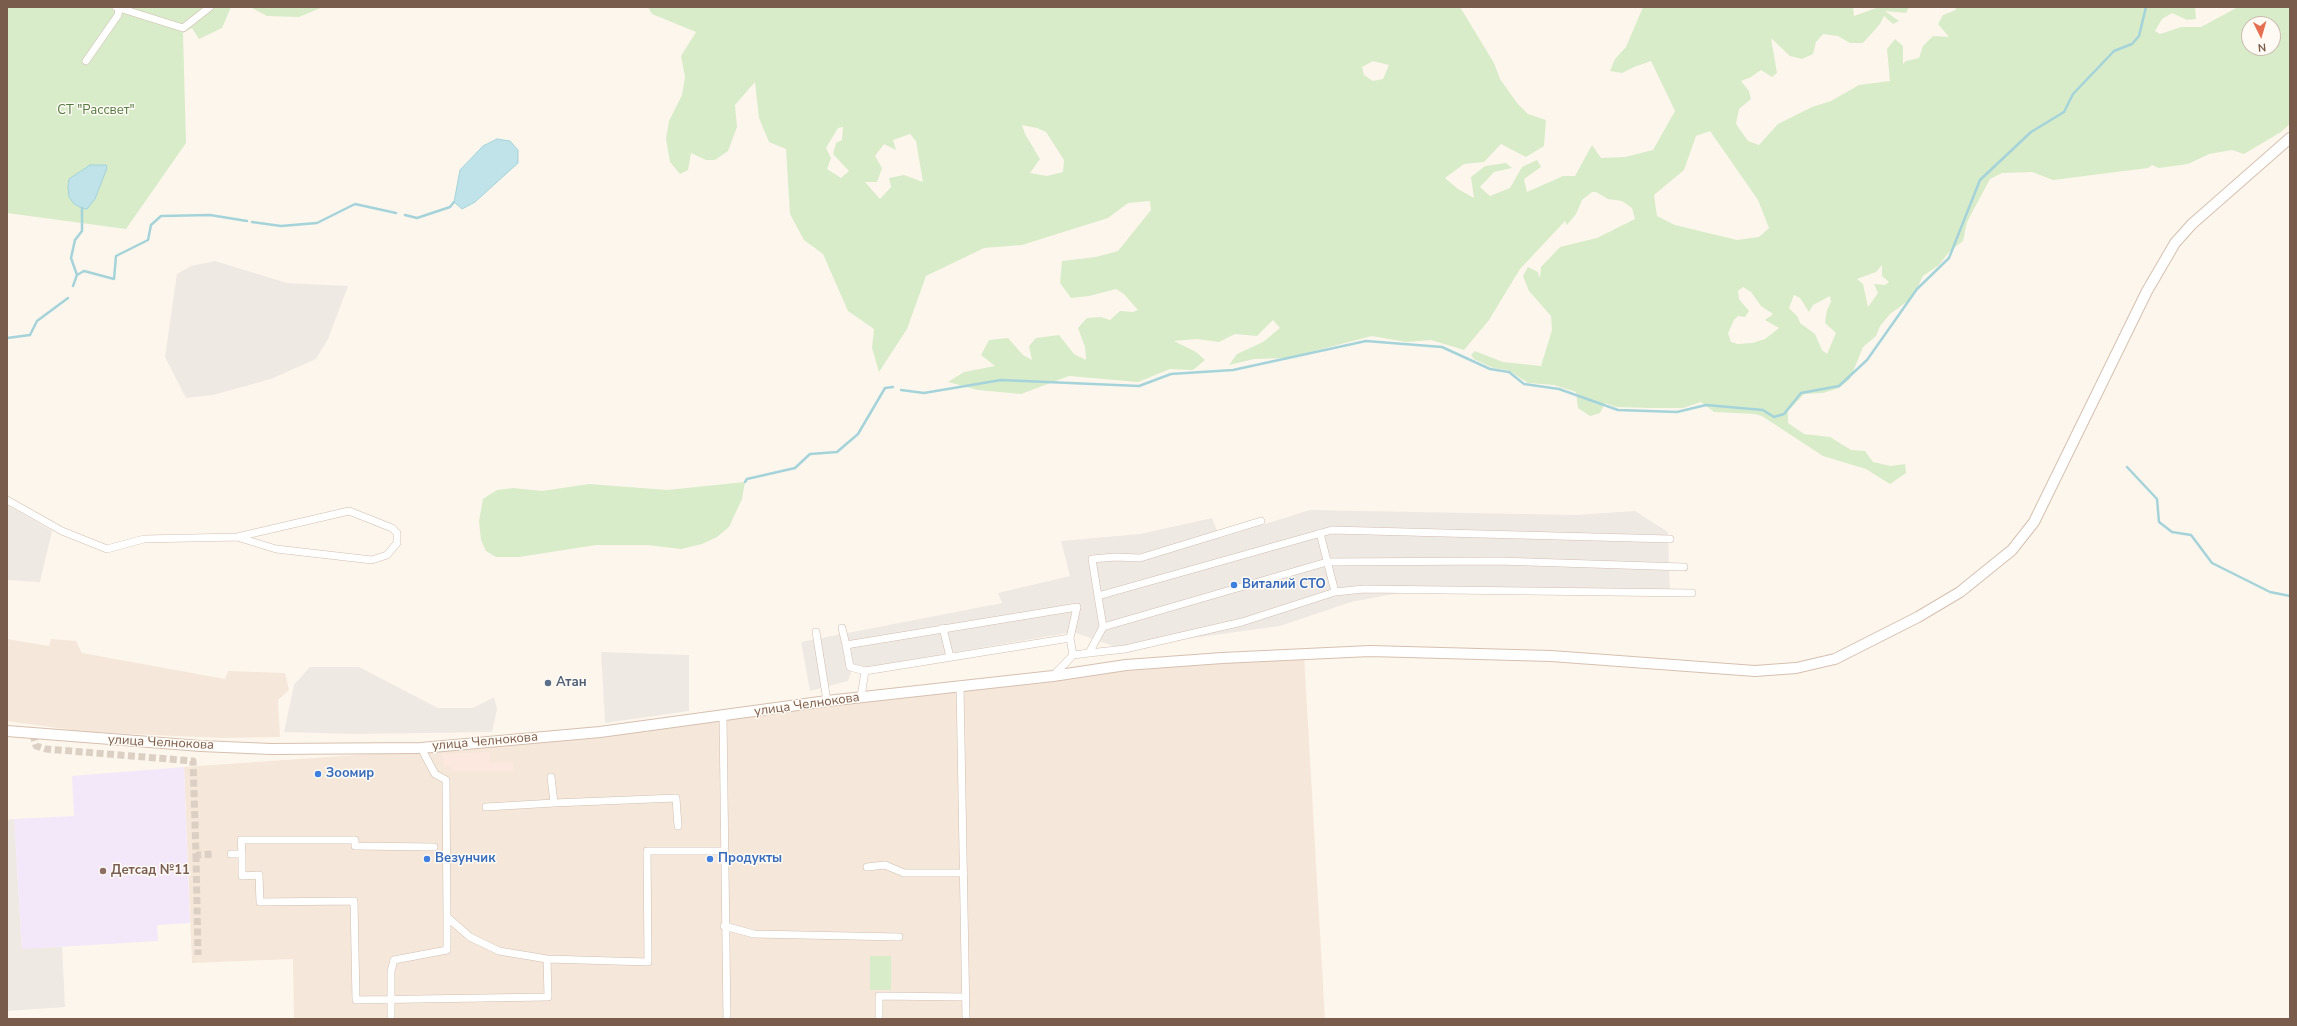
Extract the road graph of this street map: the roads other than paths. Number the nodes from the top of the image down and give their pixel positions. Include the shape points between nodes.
1 (210, 7) edge
2 (117, 8) edge
3 (86, 61) dead end
4 (2290, 138) edge
5 (7, 500) edge
6 (1261, 521) dead end
7 (1320, 533) junction
8 (237, 537) junction
9 (1670, 539) dead end
10 (1327, 562) junction
11 (1684, 567) dead end
12 (1335, 592) junction
13 (1692, 593) dead end
14 (1098, 596) junction
15 (842, 628) dead end
16 (943, 628) junction
17 (1103, 628) junction
18 (816, 632) dead end
19 (1070, 638) junction
20 (846, 645) junction
21 (1089, 653) junction
22 (1072, 655) junction
23 (950, 657) junction
24 (864, 671) junction
25 (1053, 676) junction
26 (960, 685) junction
27 (861, 697) junction
28 (827, 701) junction
29 (723, 717) junction
30 (7, 731) edge
31 (420, 748) junction
32 (551, 777) dead end
33 (554, 803) junction
34 (486, 807) dead end
35 (678, 826) dead end
36 (434, 847) dead end
37 (724, 851) junction
38 (232, 854) dead end
39 (242, 854) junction
40 (867, 867) dead end
41 (964, 873) junction
42 (447, 917) junction
43 (724, 926) junction
44 (899, 937) dead end
45 (547, 959) junction
46 (966, 996) junction
47 (391, 1000) junction
48 (391, 1019) edge
49 (727, 1019) edge
50 (879, 1019) edge
51 (966, 1019) edge

1 - 2 street via 184,28
2 - 3 street via 118,15
4 - 25 main road, улица Челнокова via 2174,242 2080,426 2047,498 2034,522 2012,550 1960,592 1918,617 1835,659 1796,668 1756,671 1551,656 1370,651 1134,664
5 - 8 street via 62,531 107,549 144,539
6 - 14 street via 1140,558 1092,559
7 - 9 street via 1332,530
7 - 10 street
7 - 14 street
8 - 8 street via 349,510 392,528 397,533 397,543 387,555 372,560 276,548
10 - 11 street via 1498,561
10 - 12 street
10 - 17 street
12 - 13 street via 1364,589
12 - 21 street via 1242,622 1125,649
14 - 17 street
15 - 20 street
16 - 19 street via 1077,607
16 - 20 street
16 - 23 street
17 - 21 street
18 - 28 street
19 - 22 street
19 - 23 street
20 - 24 street via 850,667
21 - 22 street
22 - 25 street
23 - 24 street
24 - 27 street
25 - 26 main road, улица Челнокова
26 - 27 main road, улица Челнокова
26 - 41 street
27 - 28 main road, улица Челнокова
28 - 29 main road, улица Челнокова
29 - 31 main road, улица Челнокова via 600,732
29 - 37 street
30 - 31 main road, улица Челнокова via 271,749
31 - 42 street via 435,774 446,780
32 - 33 street
33 - 34 street
33 - 35 street via 676,798
36 - 39 street via 355,846 355,840 241,840
37 - 43 street
37 - 45 street via 647,851 648,962
38 - 39 street
39 - 47 street via 242,876 259,875 260,902 354,901 356,1000
40 - 41 street via 885,865 904,873
41 - 46 street
42 - 45 street via 470,936 499,951
42 - 47 street via 447,950 394,960 391,971
43 - 44 street via 754,934
43 - 49 street
45 - 47 street via 548,997
46 - 50 street via 879,996
46 - 51 street
47 - 48 street

